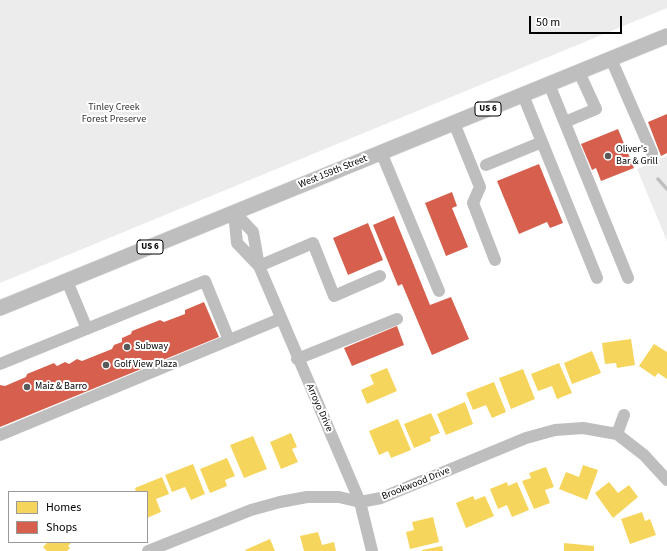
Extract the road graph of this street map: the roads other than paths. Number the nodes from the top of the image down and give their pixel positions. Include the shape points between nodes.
1 (667, 36) edge
2 (611, 58) junction
3 (579, 72) junction
4 (549, 84) junction
5 (523, 94) junction
6 (565, 122) junction
7 (454, 123) junction
8 (542, 142) junction
9 (381, 152) junction
10 (652, 153) dead end
11 (486, 165) dead end
12 (234, 212) junction
13 (495, 260) dead end
14 (259, 266) junction
15 (380, 276) dead end
16 (597, 278) dead end
17 (628, 278) dead end
18 (67, 281) junction
19 (439, 292) dead end
20 (0, 308) edge
21 (280, 319) junction
22 (397, 319) dead end
23 (87, 329) junction
24 (229, 340) junction
25 (297, 359) junction
26 (0, 364) edge
27 (624, 415) dead end
28 (616, 434) junction
29 (0, 435) edge
30 (667, 480) edge
31 (360, 502) junction
32 (148, 551) edge
33 (372, 551) edge

1 - 2 main road, West 159th Street / US 6
2 - 3 main road, West 159th Street / US 6
2 - 10 street
3 - 4 main road, West 159th Street / US 6
3 - 6 street via 596,109
4 - 5 main road, West 159th Street / US 6
4 - 6 street
5 - 7 main road, West 159th Street / US 6
5 - 8 street
6 - 17 street
7 - 9 main road, West 159th Street / US 6
7 - 13 street via 480,187 473,203
8 - 11 street
8 - 16 street
9 - 12 main road, West 159th Street / US 6
9 - 19 street
12 - 14 street, Arroyo Drive via 253,232
12 - 14 street, Arroyo Drive via 237,243
12 - 18 main road, West 159th Street / US 6
14 - 15 street via 313,243 334,296
14 - 21 street, Arroyo Drive
18 - 20 main road, West 159th Street / US 6
18 - 23 street
21 - 24 street
21 - 25 street, Arroyo Drive
22 - 25 street
23 - 24 street via 205,281
23 - 26 street
24 - 29 street
25 - 31 street, Arroyo Drive
27 - 28 street
28 - 30 street via 644,455
28 - 31 street, Brookwood Drive via 583,428 555,430 526,438 381,498
31 - 32 street, Brookwood Drive via 331,497 307,497 280,502 251,510
31 - 33 street, Arroyo Drive

